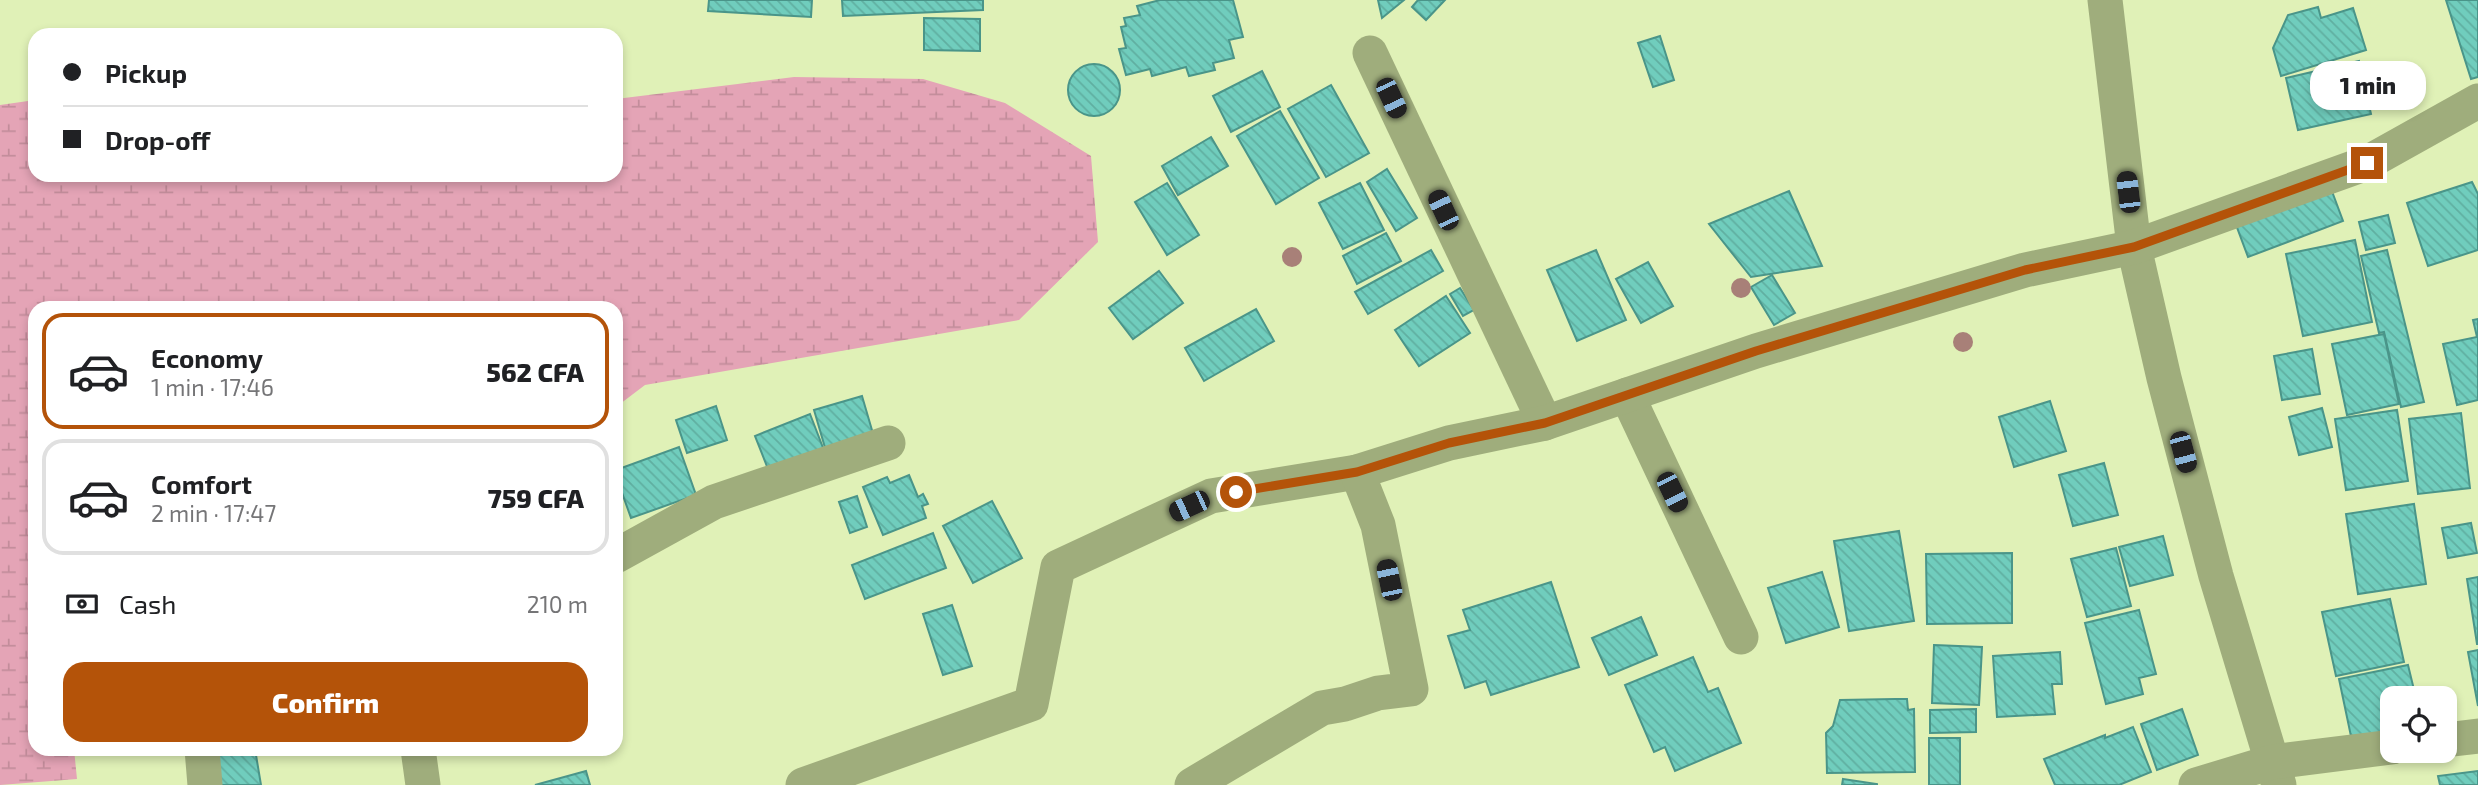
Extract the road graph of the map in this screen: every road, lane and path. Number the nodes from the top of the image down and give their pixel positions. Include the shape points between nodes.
1 (2105, 0) edge
2 (1370, 53) dead end
3 (2478, 101) edge
4 (2134, 247) junction
5 (1626, 395) junction
6 (1545, 423) junction
7 (888, 443) dead end
8 (1357, 472) junction
9 (623, 552) edge
10 (1741, 637) dead end
11 (2478, 736) edge
12 (2457, 739) edge
13 (2380, 750) edge
14 (203, 756) edge
15 (419, 756) edge
16 (2276, 774) edge
17 (205, 785) edge
18 (422, 785) edge
19 (803, 785) edge
20 (1192, 785) edge
21 (2196, 785) edge

1 - 4 street
2 - 6 street
3 - 4 street via 2367,163
4 - 5 street via 2025,270
4 - 16 street via 2216,576
5 - 6 street
5 - 10 street
6 - 8 street via 1449,443
7 - 9 street via 714,502
8 - 19 street via 1211,496 1058,567 1031,704
8 - 20 street via 1378,525 1411,689 1322,708
11 - 12 street
13 - 16 street
14 - 17 street
15 - 18 street
16 - 21 street

